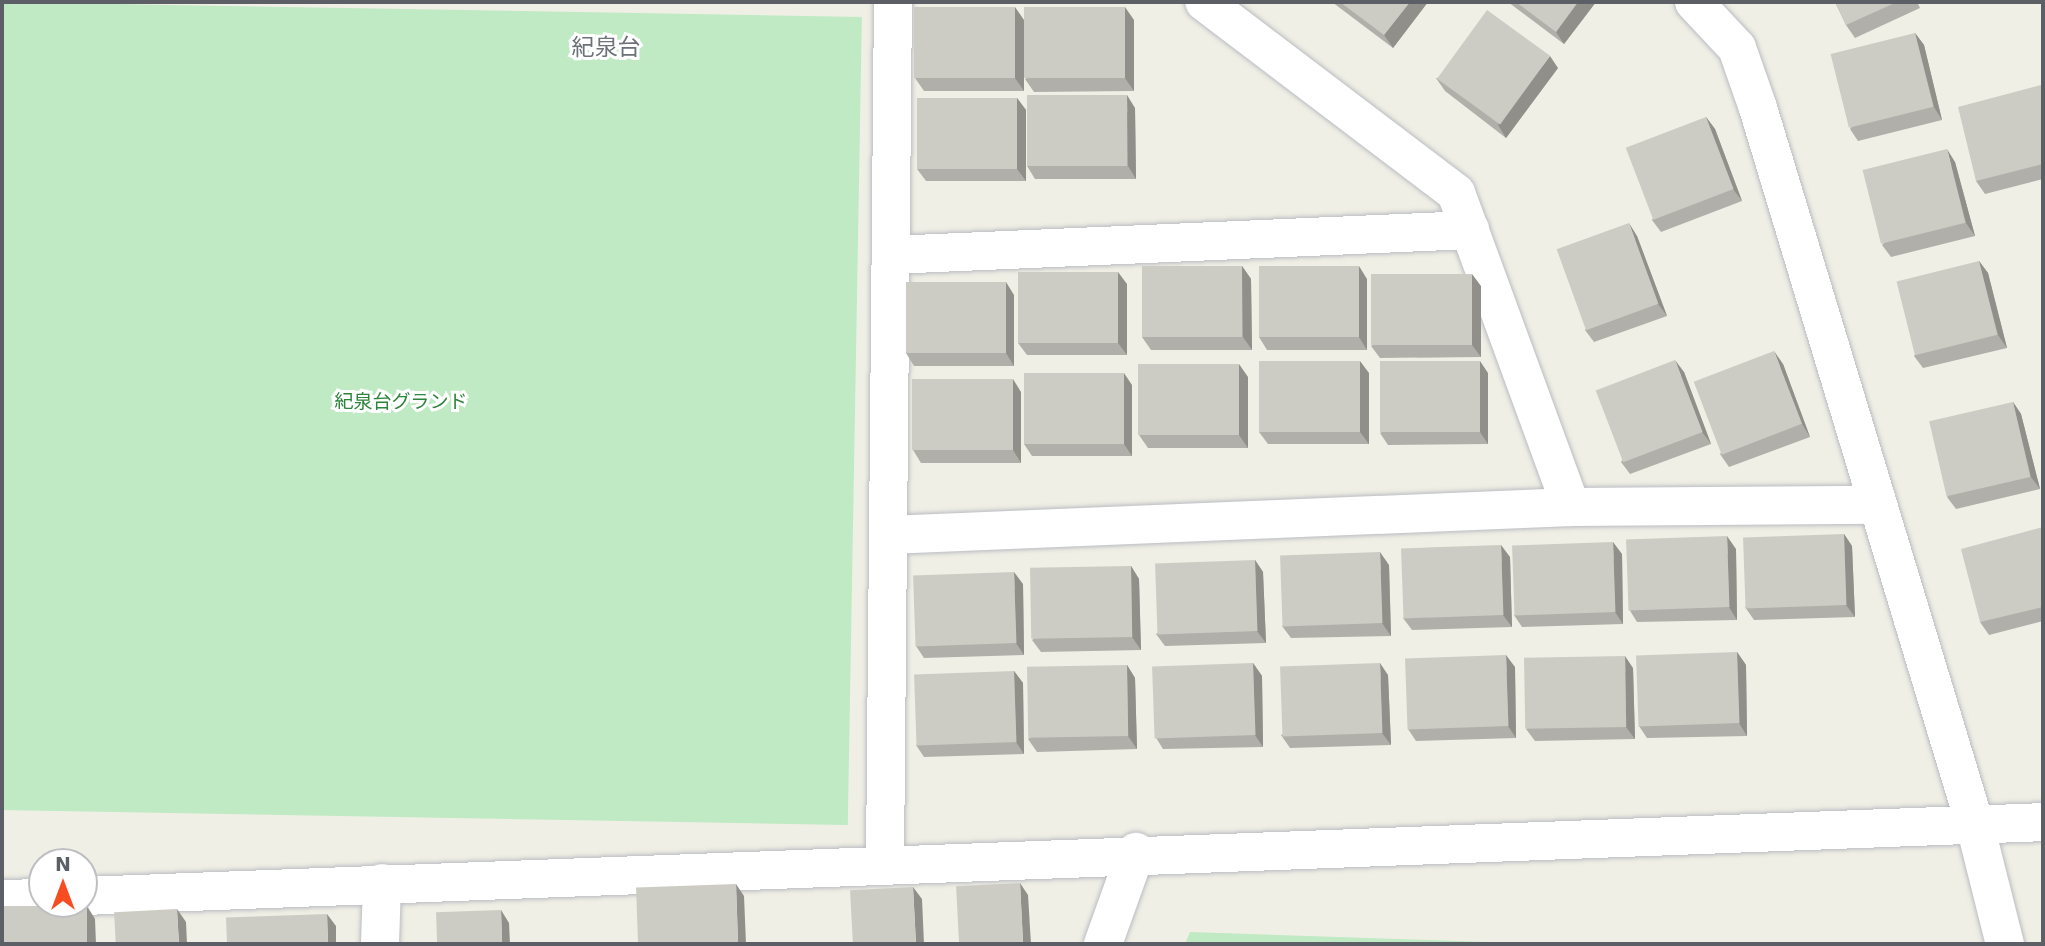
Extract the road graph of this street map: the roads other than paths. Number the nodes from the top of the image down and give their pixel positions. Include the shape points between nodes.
1 (893, 2) edge
2 (1204, 2) edge
3 (1694, 2) edge
4 (1470, 230) junction
5 (891, 255) junction
6 (1878, 505) junction
7 (1571, 507) junction
8 (888, 535) junction
9 (2043, 822) edge
10 (1975, 825) junction
11 (1136, 852) junction
12 (885, 861) junction
13 (382, 883) junction
14 (98, 895) edge
15 (28, 898) edge
16 (2, 899) edge
17 (380, 944) edge
18 (1103, 944) edge
19 (2005, 944) edge

1 - 5 street
2 - 4 street via 1456,193
3 - 6 street via 1737,48
4 - 5 street
4 - 7 street
5 - 8 street
6 - 7 street
6 - 10 street
7 - 8 street
8 - 12 street
9 - 10 street
10 - 11 street
10 - 19 street
11 - 12 street
11 - 18 street
12 - 13 street
13 - 14 street
13 - 17 street
15 - 16 street

